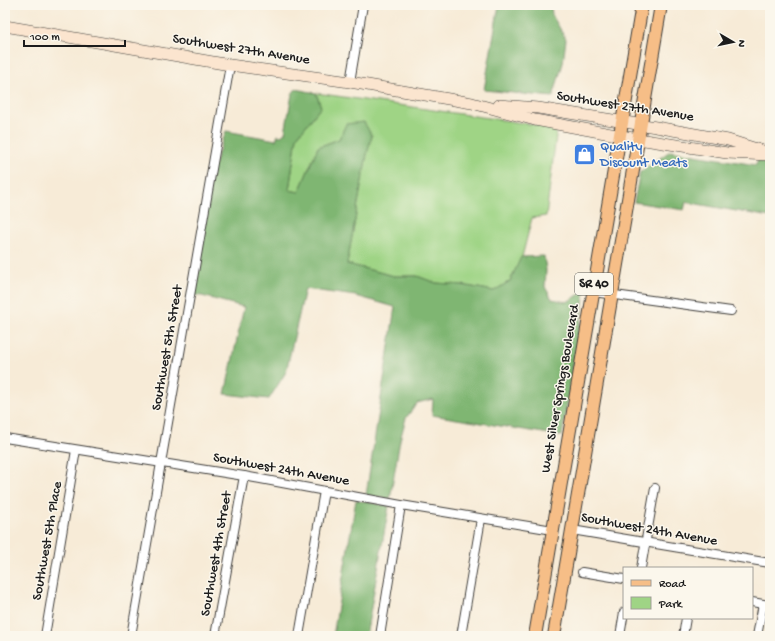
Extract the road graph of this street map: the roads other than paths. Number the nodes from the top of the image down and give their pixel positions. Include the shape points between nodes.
1 (363, 5) edge
2 (642, 5) edge
3 (661, 5) edge
4 (5, 26) edge
5 (230, 65) junction
6 (350, 82) junction
7 (472, 103) junction
8 (623, 121) junction
9 (641, 124) junction
10 (620, 136) junction
11 (638, 139) junction
12 (770, 154) edge
13 (593, 292) junction
14 (611, 296) junction
15 (732, 311) dead end
16 (5, 438) edge
17 (76, 450) junction
18 (161, 464) junction
19 (244, 476) junction
20 (655, 488) dead end
21 (324, 490) junction
22 (559, 499) junction
23 (401, 505) junction
24 (481, 519) junction
25 (553, 530) junction
26 (572, 530) junction
27 (646, 542) junction
28 (770, 563) edge
29 (566, 566) junction
30 (641, 567) edge
31 (582, 572) dead end
32 (623, 579) edge
33 (753, 602) edge
34 (767, 605) edge
35 (623, 618) edge
36 (686, 619) edge
37 (45, 636) edge
38 (131, 636) edge
39 (215, 636) edge
40 (299, 636) edge
41 (380, 636) edge
42 (461, 636) edge
43 (535, 636) edge
44 (554, 636) edge
45 (620, 636) edge
46 (683, 636) edge
47 (757, 636) edge

1 - 6 street
2 - 8 main road, West Silver Springs Boulevard / SR 40
3 - 9 main road, SR 40
4 - 5 main road, Southwest 27th Avenue
5 - 6 main road, Southwest 27th Avenue
5 - 18 street, Southwest 5th Street
6 - 7 main road, Southwest 27th Avenue
7 - 8 main road, Southwest 27th Avenue via 538,108
7 - 10 main road, Southwest 27th Avenue via 535,120
8 - 9 main road, Southwest 27th Avenue
8 - 10 main road, West Silver Springs Boulevard / SR 40
9 - 11 main road, SR 40
9 - 12 main road, Southwest 27th Avenue via 728,140
10 - 11 main road, Southwest 27th Avenue
10 - 13 main road, West Silver Springs Boulevard / SR 40
11 - 12 main road, Southwest 27th Avenue via 728,153
11 - 14 main road, SR 40
13 - 14 street
13 - 22 main road, West Silver Springs Boulevard / SR 40
14 - 15 street
14 - 26 main road, SR 40
16 - 17 street, Southwest 24th Avenue
17 - 18 street, Southwest 24th Avenue
17 - 37 street, Southwest 5th Place
18 - 19 street, Southwest 24th Avenue
18 - 38 street, Southwest 5th Street
19 - 21 street, Southwest 24th Avenue
19 - 39 street, Southwest 4th Street
20 - 27 street
21 - 23 street, Southwest 24th Avenue
21 - 40 street
22 - 25 main road, West Silver Springs Boulevard / SR 40
22 - 26 main road via 565,523
23 - 24 street, Southwest 24th Avenue
23 - 41 street
24 - 25 street, Southwest 24th Avenue
24 - 42 street
25 - 29 main road via 561,536
25 - 43 main road, West Silver Springs Boulevard / SR 40
26 - 27 street, Southwest 24th Avenue
26 - 29 main road, SR 40
27 - 28 street, Southwest 24th Avenue
27 - 30 street
29 - 44 main road, SR 40
31 - 32 street
33 - 34 street
34 - 47 street
35 - 45 street
36 - 46 street

